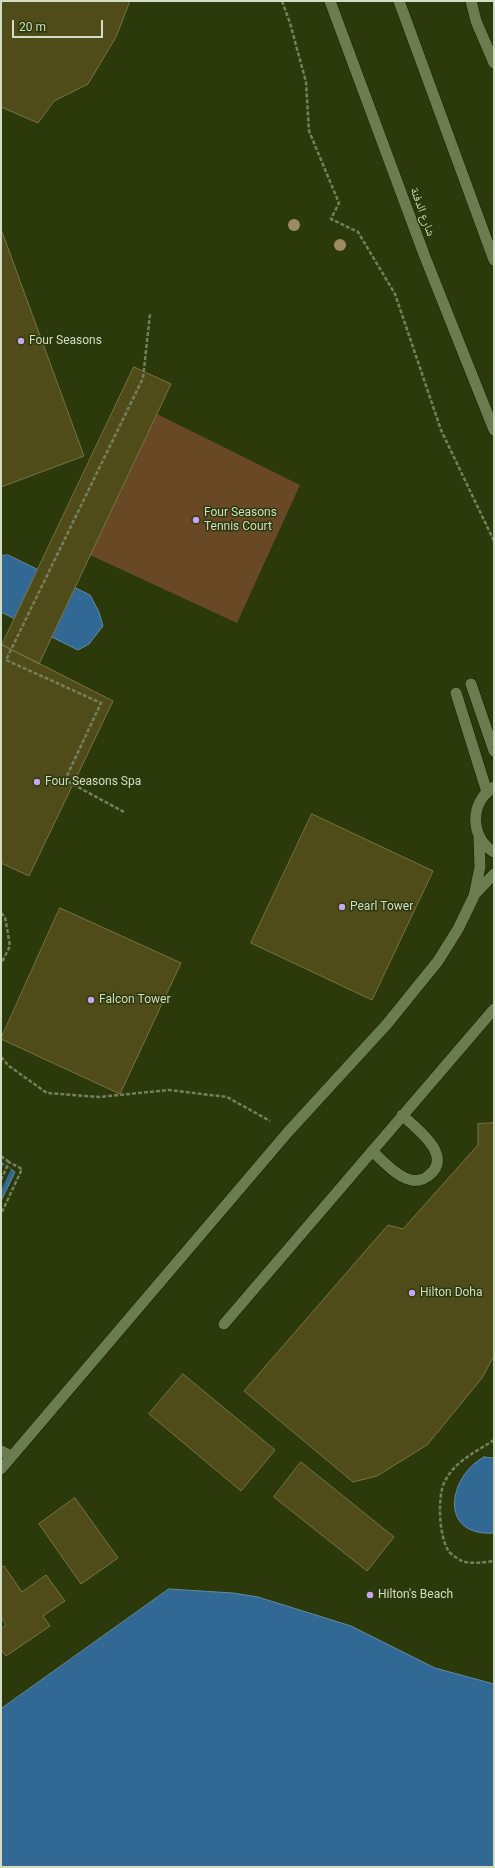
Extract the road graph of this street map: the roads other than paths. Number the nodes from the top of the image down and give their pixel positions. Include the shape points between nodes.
1 (330, 1) edge
2 (399, 1) edge
3 (471, 1) edge
4 (494, 63) edge
5 (494, 260) edge
6 (494, 430) edge
7 (471, 684) dead end
8 (456, 693) dead end
9 (494, 751) edge
10 (490, 790) edge
11 (479, 837) junction
12 (494, 852) edge
13 (494, 874) edge
14 (474, 896) junction
15 (494, 1009) edge
16 (402, 1115) junction
17 (372, 1151) junction
18 (224, 1324) dead end
19 (1, 1451) edge
20 (12, 1456) junction
21 (1, 1469) edge

1 - 6 street, شارع الدفنة
2 - 5 street
3 - 4 street via 476,21
7 - 9 street
8 - 10 street
10 - 11 street via 476,810 475,824
11 - 12 street
11 - 14 street via 480,867
13 - 14 street
14 - 20 street via 458,929 438,960 387,1024 288,1132
15 - 16 street
16 - 17 street
16 - 17 street via 436,1149 438,1157 432,1173 421,1179 409,1180
17 - 18 street
19 - 20 street
20 - 21 street

